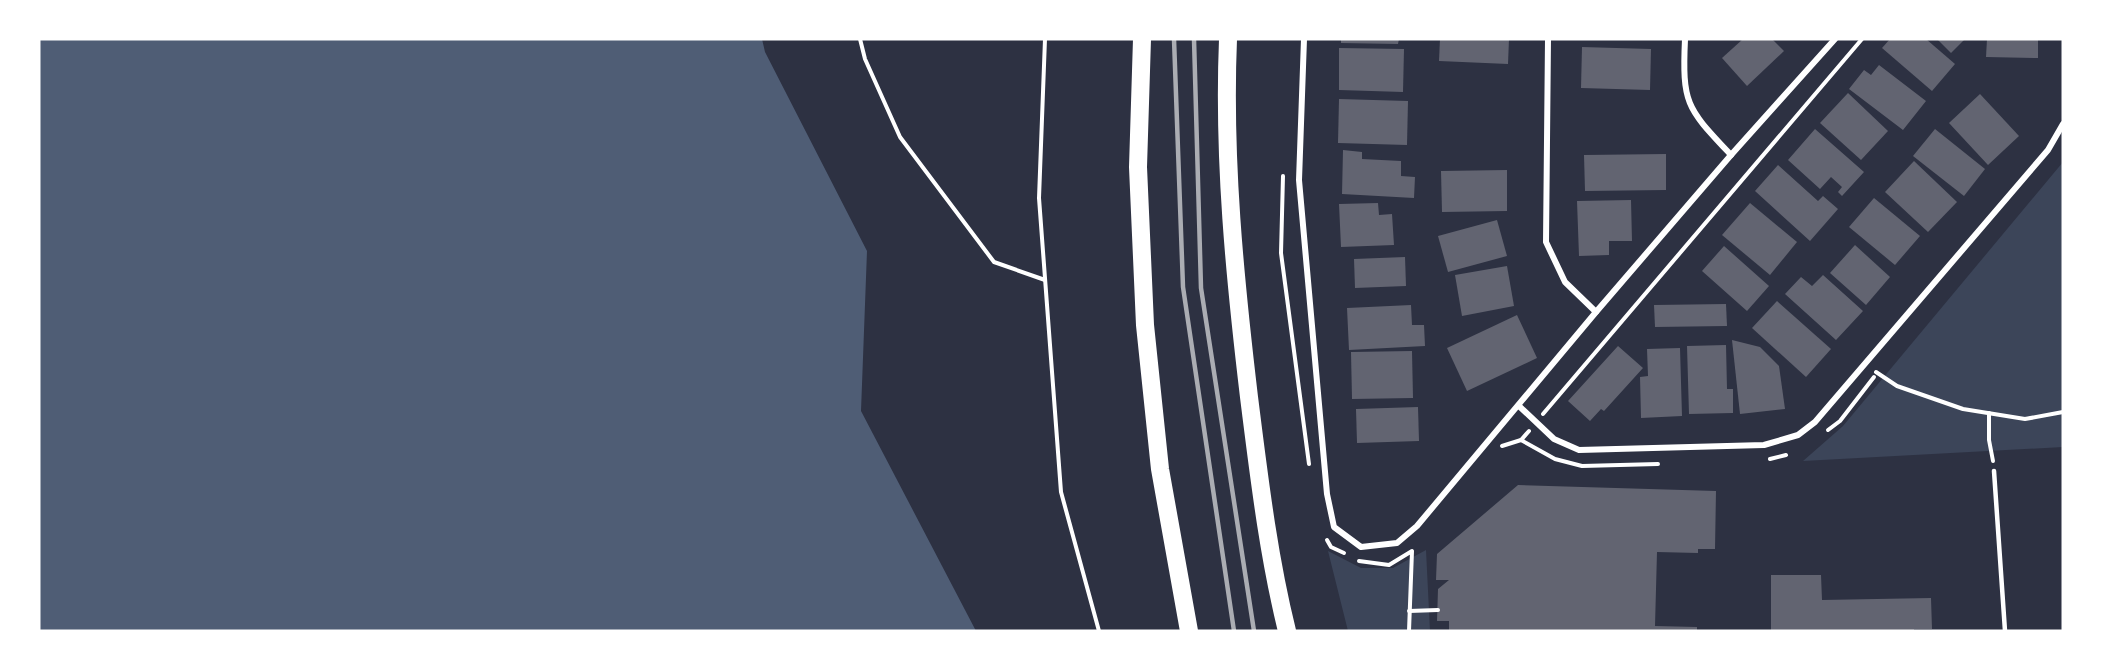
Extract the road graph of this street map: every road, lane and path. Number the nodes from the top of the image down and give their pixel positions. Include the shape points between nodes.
1 (860, 39) edge
2 (1045, 39) edge
3 (1142, 39) edge
4 (1228, 39) edge
5 (1304, 39) edge
6 (1548, 39) edge
7 (1685, 39) edge
8 (1835, 39) edge
9 (1862, 39) edge
10 (2063, 124) edge
11 (1731, 155) junction
12 (1046, 280) junction
13 (1596, 312) junction
14 (1865, 364) junction
15 (1885, 364) dead end
16 (1877, 373) junction
17 (1519, 406) junction
18 (2063, 412) edge
19 (1989, 413) junction
20 (1535, 424) junction
21 (1822, 434) dead end
22 (1796, 450) dead end
23 (1766, 459) dead end
24 (1659, 464) dead end
25 (1994, 471) joint
26 (1438, 610) dead end
27 (1409, 611) dead end
28 (1099, 631) edge
29 (1189, 631) edge
30 (1287, 631) edge
31 (2005, 631) edge

1 - 12 path via 900,138 994,262
2 - 12 path via 1040,198
3 - 29 highway via 1138,167 1145,325 1160,469
4 - 30 highway via 1229,181 1239,316 1269,546
5 - 17 street via 1299,180 1327,494 1334,527 1361,547 1397,543 1417,526
6 - 13 street via 1546,242 1565,282
7 - 11 street via 1683,79 1691,108
8 - 11 street
9 - 20 path
10 - 14 street via 2048,150
11 - 13 street
12 - 28 path via 1061,492
13 - 17 street
14 - 16 path
14 - 20 street via 1815,422 1798,435 1775,443 1579,450 1554,439
15 - 16 path
16 - 19 path via 1897,386 1964,409
16 - 21 path via 1840,421
17 - 20 street
18 - 19 path via 2025,419
19 - 25 path
20 - 24 path via 1521,441 1556,459 1582,466
22 - 23 path
25 - 31 lane
26 - 27 path

